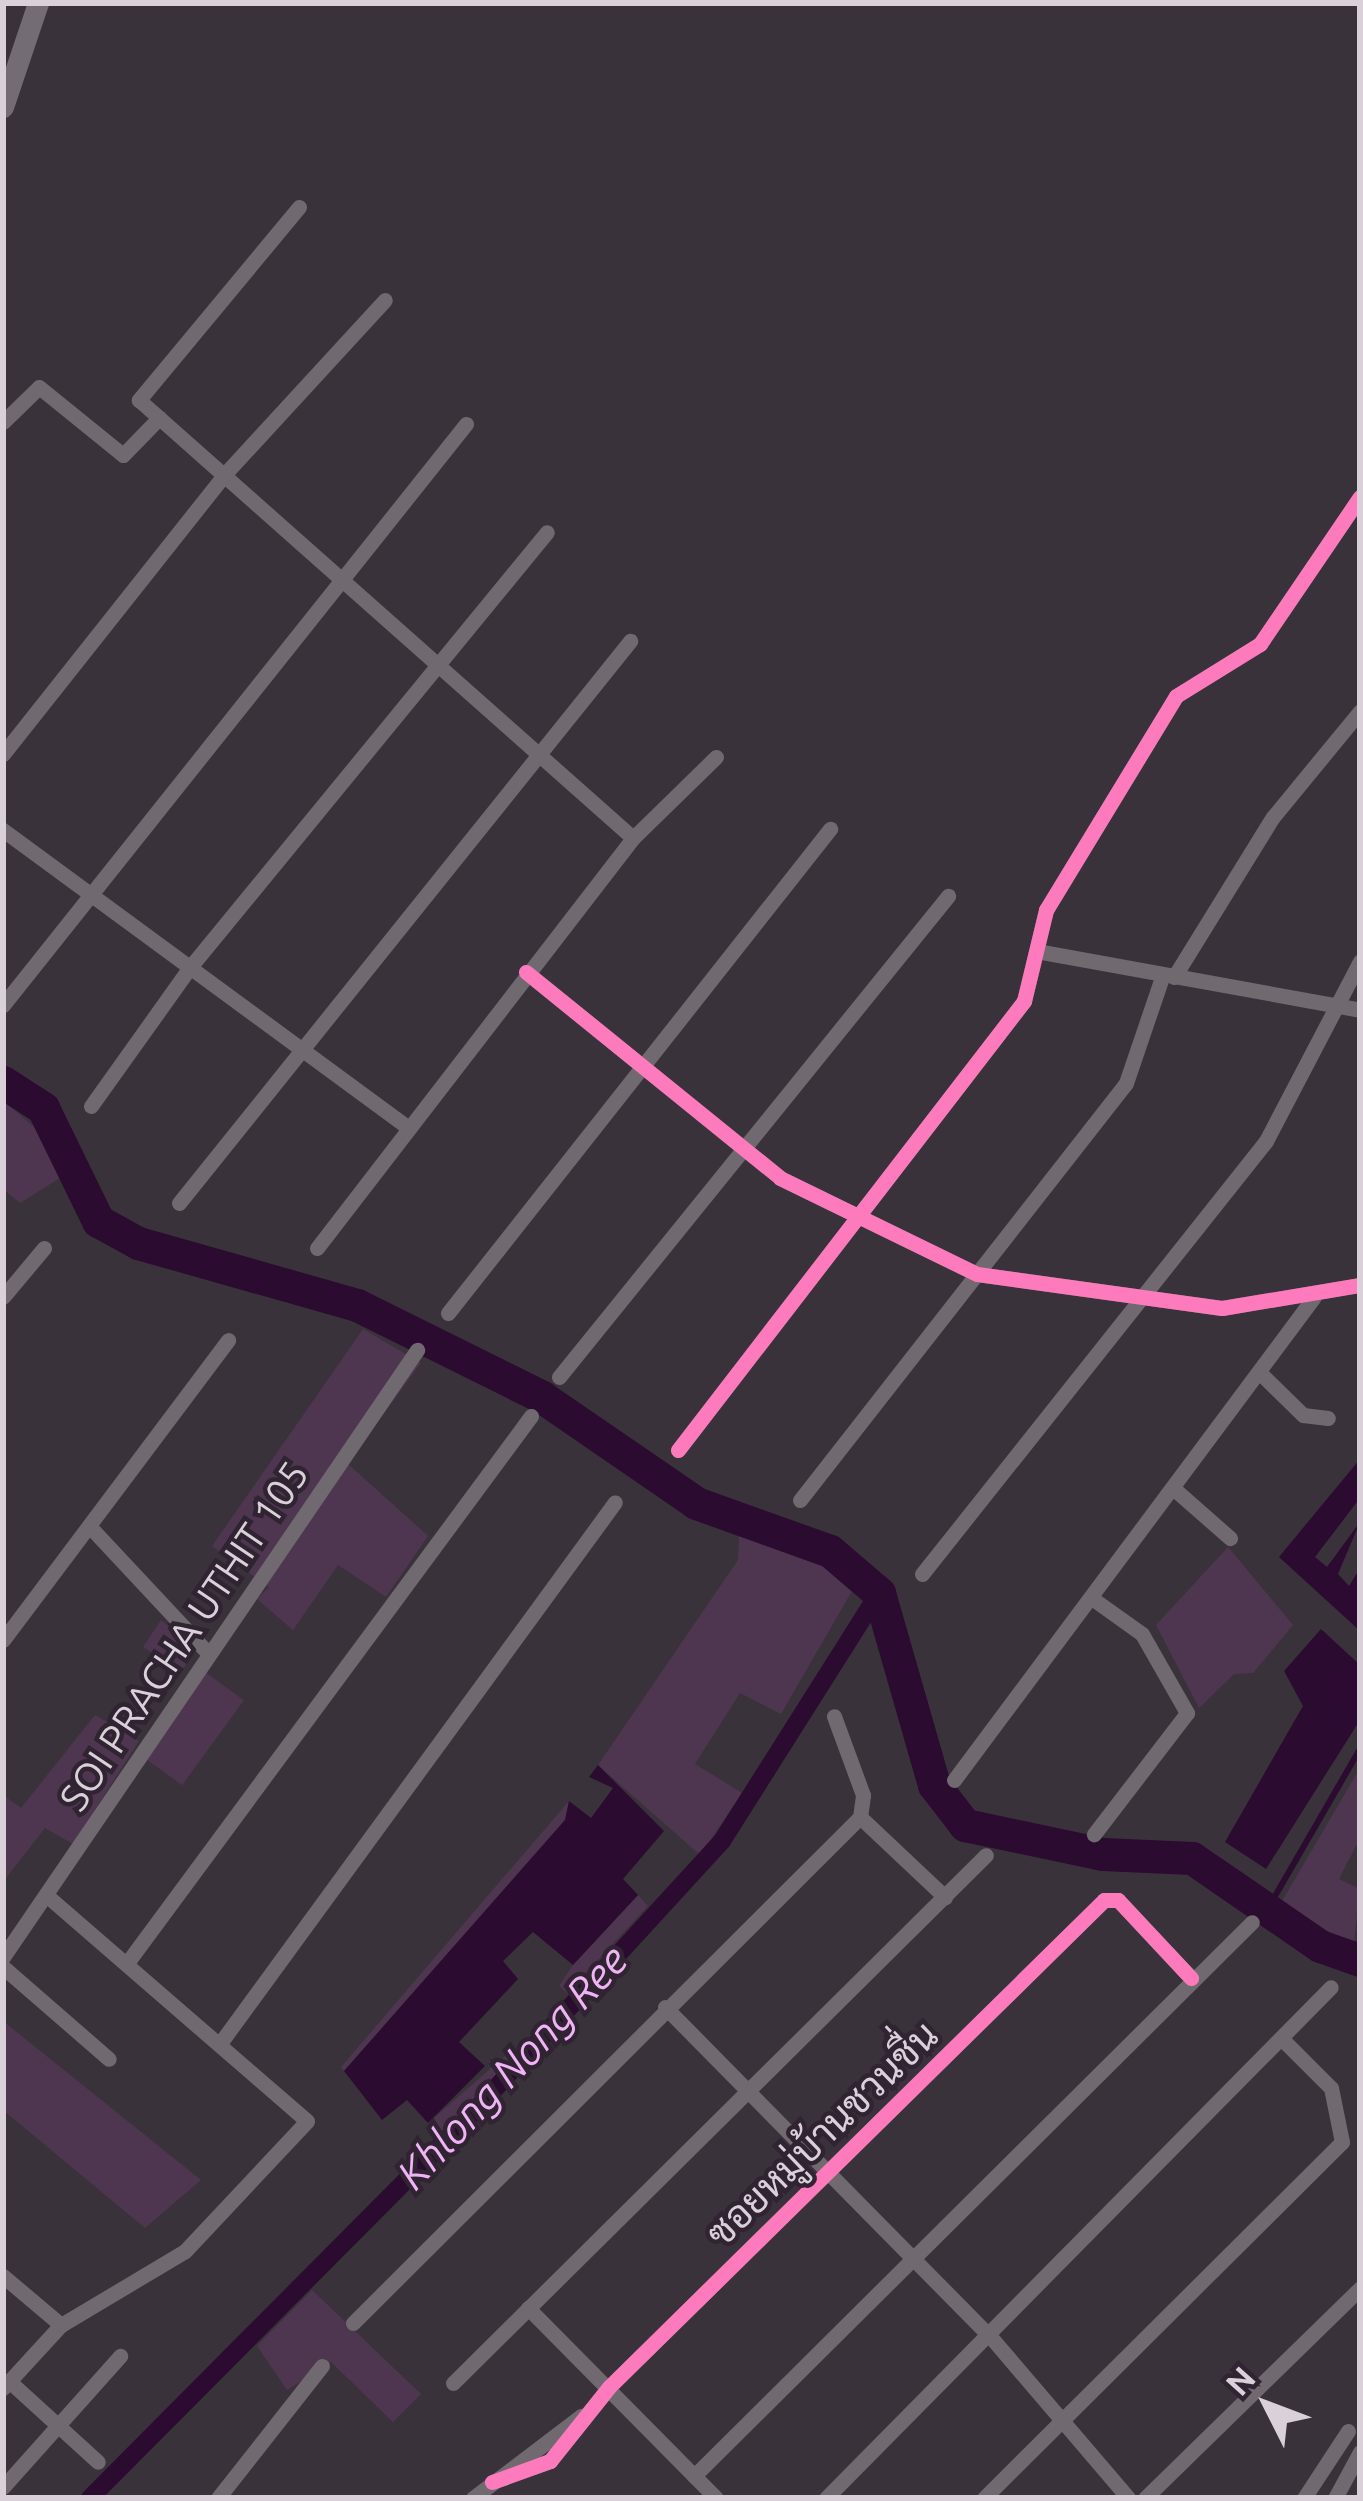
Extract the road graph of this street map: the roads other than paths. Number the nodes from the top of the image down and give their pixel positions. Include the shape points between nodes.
1 (38, 3) edge
2 (3, 107) edge
3 (299, 207) dead end
4 (385, 300) dead end
5 (159, 418) junction
6 (3, 422) edge
7 (466, 424) dead end
8 (223, 476) junction
9 (1360, 497) edge
10 (547, 532) dead end
11 (335, 579) junction
12 (630, 641) dead end
13 (431, 665) junction
14 (1360, 711) edge
15 (3, 754) edge
16 (532, 755) junction
17 (716, 757) dead end
18 (3, 830) edge
19 (830, 830) dead end
20 (633, 838) junction
21 (85, 890) junction
22 (948, 896) dead end
23 (1042, 952) junction
24 (1360, 961) edge
25 (191, 966) junction
26 (526, 972) junction
27 (1168, 977) junction
28 (1332, 1000) junction
29 (3, 1005) edge
30 (1360, 1010) edge
31 (298, 1047) junction
32 (637, 1060) junction
33 (91, 1106) dead end
34 (406, 1126) junction
35 (742, 1150) junction
36 (179, 1203) dead end
37 (848, 1220) junction
38 (44, 1248) dead end
39 (317, 1248) dead end
40 (977, 1274) junction
41 (1360, 1285) edge
42 (3, 1297) edge
43 (1314, 1297) junction
44 (1128, 1302) junction
45 (448, 1312) dead end
46 (228, 1340) dead end
47 (417, 1350) dead end
48 (1258, 1372) junction
49 (560, 1377) dead end
50 (531, 1417) dead end
51 (1328, 1418) dead end
52 (678, 1450) dead end
53 (1173, 1488) junction
54 (800, 1500) dead end
55 (615, 1502) dead end
56 (91, 1528) junction
57 (1230, 1538) dead end
58 (922, 1574) dead end
59 (1093, 1599) junction
60 (3, 1640) edge
61 (208, 1653) junction
62 (834, 1716) dead end
63 (954, 1780) dead end
64 (860, 1817) junction
65 (1094, 1834) dead end
66 (986, 1855) dead end
67 (945, 1897) junction
68 (50, 1898) junction
69 (1252, 1922) dead end
70 (3, 1957) edge
71 (127, 1963) junction
72 (3, 1967) edge
73 (1191, 1978) junction
74 (1331, 1987) dead end
75 (664, 2007) junction
76 (1284, 2041) junction
77 (221, 2042) junction
78 (109, 2059) dead end
79 (748, 2092) junction
80 (828, 2174) junction
81 (912, 2258) junction
82 (3, 2276) edge
83 (1360, 2290) edge
84 (528, 2308) junction
85 (353, 2323) dead end
86 (61, 2325) junction
87 (989, 2335) junction
88 (120, 2356) dead end
89 (322, 2366) dead end
90 (453, 2383) dead end
91 (6, 2384) edge
92 (609, 2387) junction
93 (1059, 2424) junction
94 (58, 2426) junction
95 (1348, 2432) dead end
96 (1360, 2452) edge
97 (98, 2462) dead end
98 (694, 2476) junction
99 (492, 2482) junction
100 (3, 2487) edge
101 (218, 2498) edge
102 (473, 2498) edge
103 (508, 2498) edge
104 (716, 2498) edge
105 (826, 2498) edge
106 (984, 2498) edge
107 (1129, 2498) edge
108 (1145, 2498) edge
109 (1304, 2498) edge
110 (1335, 2498) edge

1 - 2 main road
3 - 5 street via 139,389
4 - 8 street
5 - 6 street via 123,455 38,387
5 - 8 street
7 - 11 street
8 - 11 street
8 - 15 street
9 - 23 street via 1259,644 1176,697 1046,910
10 - 13 street
11 - 13 street
11 - 21 street
12 - 16 street
13 - 16 street
13 - 25 street
14 - 27 street via 1273,817
16 - 20 street
16 - 31 street
17 - 20 street
18 - 21 street
19 - 32 street
20 - 26 street
21 - 25 street
21 - 29 street
22 - 35 street
23 - 27 street
23 - 37 street via 1024,1001
24 - 28 street
25 - 31 street
25 - 33 street
26 - 32 street
26 - 34 street
27 - 28 street
27 - 40 street via 1126,1083
28 - 30 street
28 - 44 street via 1284,1115
31 - 34 street
31 - 36 street
32 - 35 street
32 - 45 street
34 - 39 street
35 - 37 street
35 - 49 street
37 - 40 street
37 - 52 street
38 - 42 street
40 - 44 street
40 - 54 street
41 - 43 street
43 - 44 street via 1222,1308
43 - 48 street
44 - 58 street
46 - 56 street
47 - 61 street, SOI PRACHA UTHIT 105
48 - 51 street via 1303,1414
48 - 53 street
50 - 71 street
53 - 57 street
53 - 59 street
55 - 77 street
56 - 60 street
56 - 61 street
59 - 63 street
59 - 65 street via 1142,1634 1186,1713
61 - 68 street, SOI PRACHA UTHIT 105
62 - 64 street via 863,1795
64 - 67 street
64 - 75 street
66 - 67 street
67 - 79 street
68 - 70 street, SOI PRACHA UTHIT 105
68 - 71 street
69 - 73 street
71 - 77 street
72 - 78 street
73 - 80 street, ซอยหมู่บ้านชวนชื่น via 1118,1900 1104,1900
73 - 81 street
74 - 76 street
75 - 79 street, ซอยหมู่บ้านชวนชื่น
75 - 85 street
76 - 87 street
76 - 93 street via 1331,2088 1342,2142
77 - 86 street via 307,2121 185,2251
79 - 80 street, ซอยหมู่บ้านชวนชื่น
79 - 84 street
80 - 81 street, ซอยหมู่บ้านชวนชื่น
80 - 92 street, ซอยหมู่บ้านชวนชื่น
81 - 87 street, ซอยหมู่บ้านชวนชื่น
81 - 98 street
82 - 86 street
83 - 108 street
84 - 90 street
84 - 92 street
86 - 91 street
87 - 93 street, ซอยหมู่บ้านชวนชื่น
87 - 105 street
88 - 94 street
89 - 101 street
91 - 94 street
92 - 98 street
92 - 99 street, ซอยหมู่บ้านชวนชื่น via 550,2461
93 - 106 street
93 - 107 street, ซอยหมู่บ้านชวนชื่น
94 - 97 street
94 - 100 street
95 - 109 street
96 - 110 street
98 - 104 street
99 - 102 street
99 - 103 street

